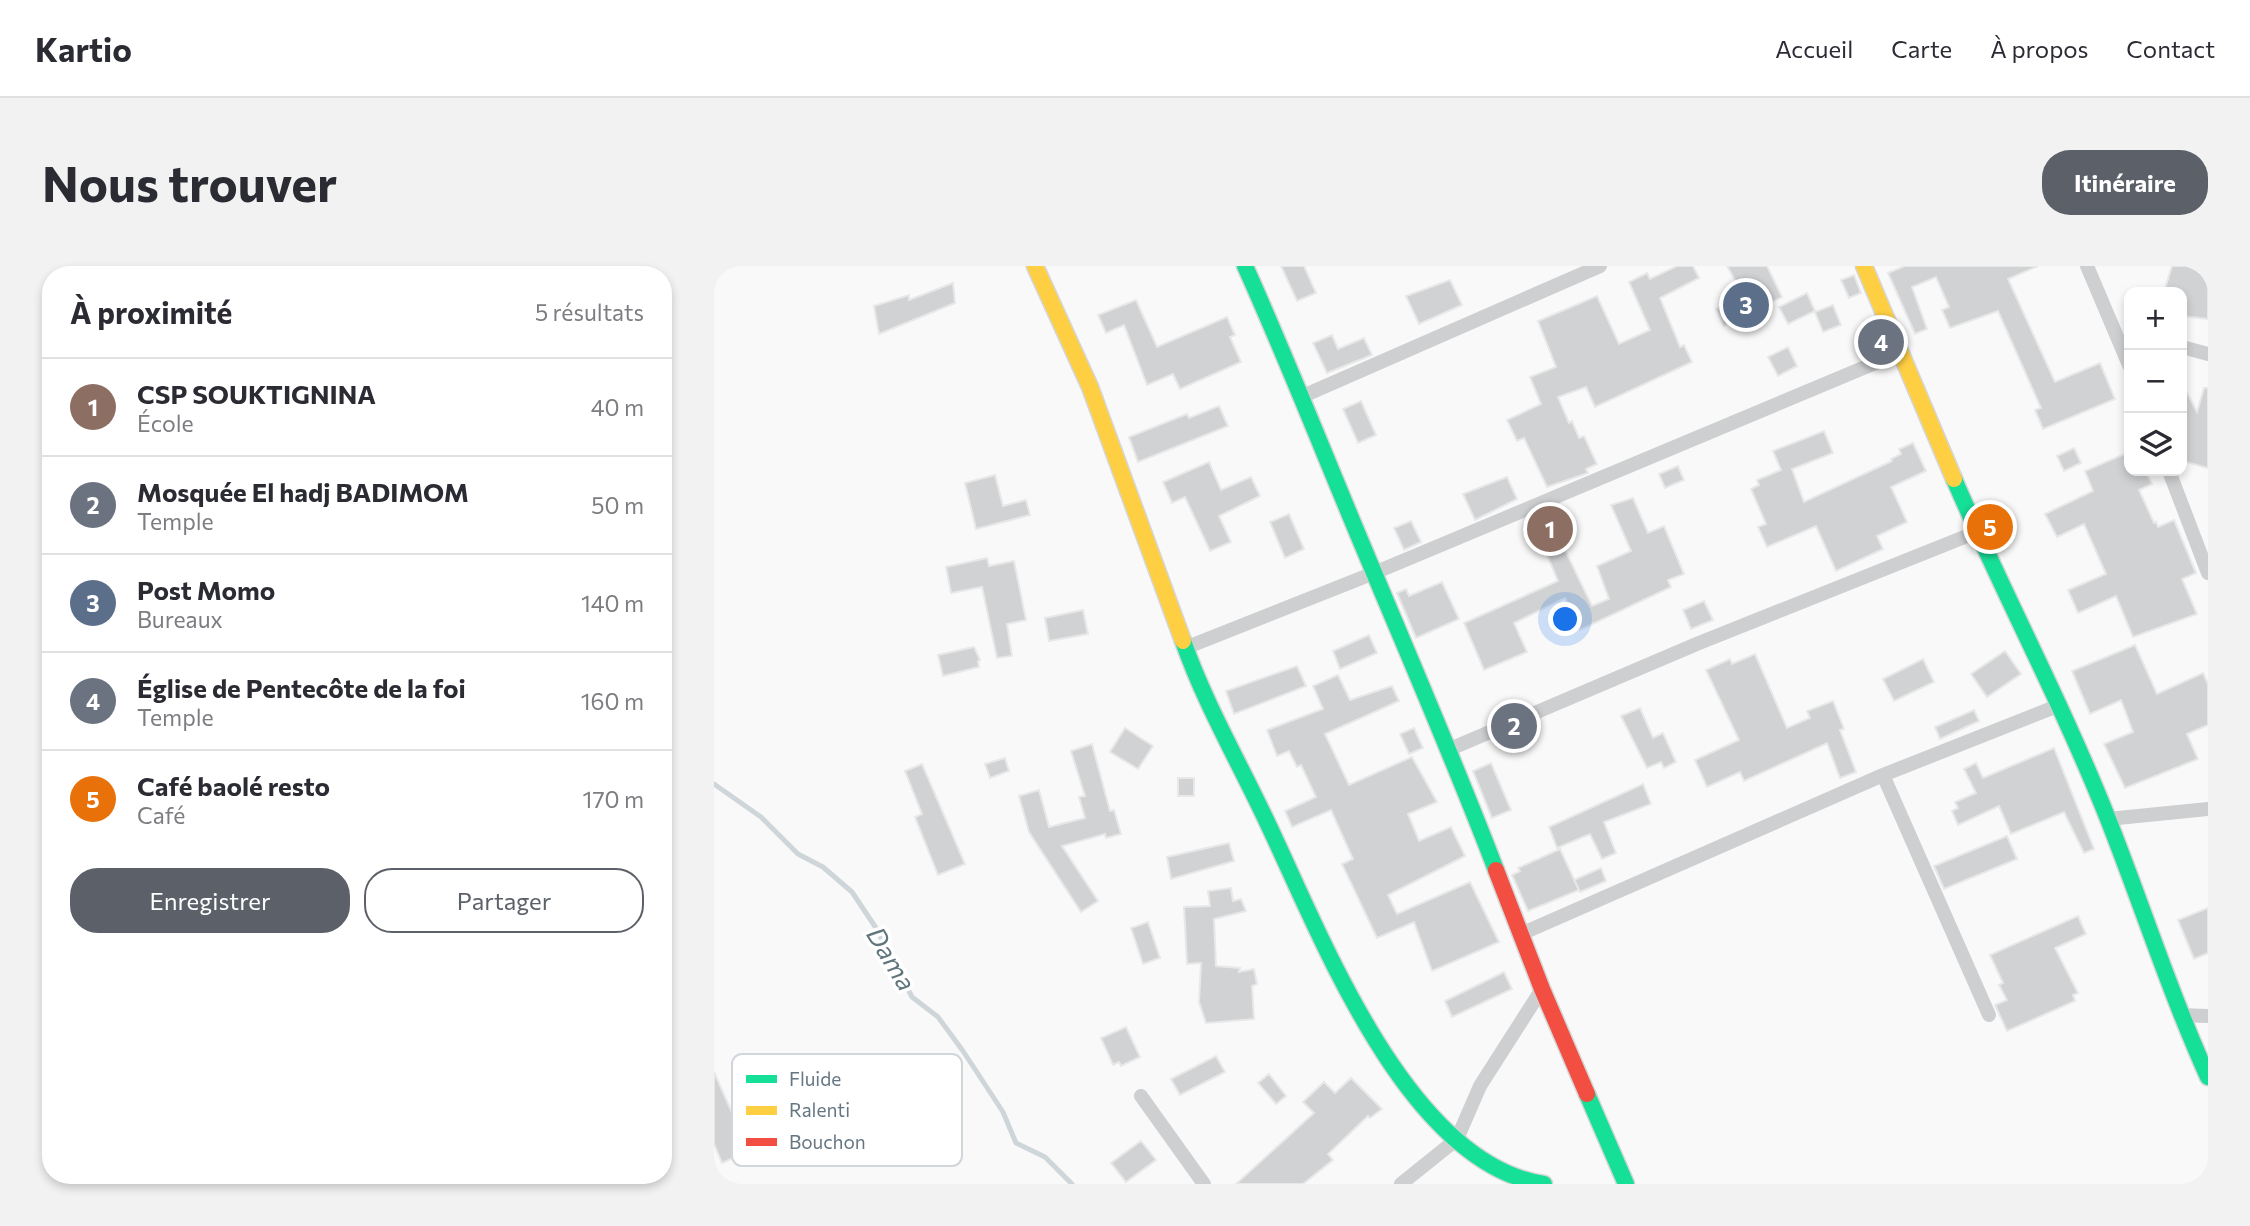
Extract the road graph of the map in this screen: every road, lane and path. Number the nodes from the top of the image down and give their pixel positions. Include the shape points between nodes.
1 (1035, 266) edge
2 (1245, 266) edge
3 (1600, 266) edge
4 (1864, 266) edge
5 (2087, 266) edge
6 (2123, 332) edge
7 (2187, 348) edge
8 (2126, 350) edge
9 (1899, 353) junction
10 (2208, 354) edge
11 (1303, 396) junction
12 (2171, 476) edge
13 (1977, 532) junction
14 (2207, 566) edge
15 (1374, 573) junction
16 (1185, 648) junction
17 (2060, 705) junction
18 (1450, 749) junction
19 (1883, 775) junction
20 (2208, 810) edge
21 (2108, 819) junction
22 (1521, 934) junction
23 (1542, 989) junction
24 (1989, 1015) dead end
25 (2180, 1015) junction
26 (2208, 1016) edge
27 (2208, 1077) edge
28 (1141, 1096) dead end
29 (1457, 1139) junction
30 (1204, 1184) edge
31 (1401, 1184) edge
32 (1544, 1184) edge
33 (1626, 1184) edge

1 - 16 street via 1090,387
2 - 11 street
3 - 11 street
4 - 9 street
5 - 6 street
6 - 8 street
7 - 10 street
9 - 13 street
9 - 15 street
11 - 15 street
12 - 14 street
13 - 17 street
13 - 18 street
15 - 16 street
15 - 18 street
16 - 29 street via 1355,1007 1399,1079
17 - 19 street
17 - 21 street
18 - 22 street
19 - 22 street
19 - 24 street
20 - 21 street
21 - 25 street
22 - 23 street
23 - 29 street via 1480,1086
23 - 33 street
25 - 26 street
25 - 27 street
28 - 30 street
29 - 31 street
29 - 32 street via 1491,1168

